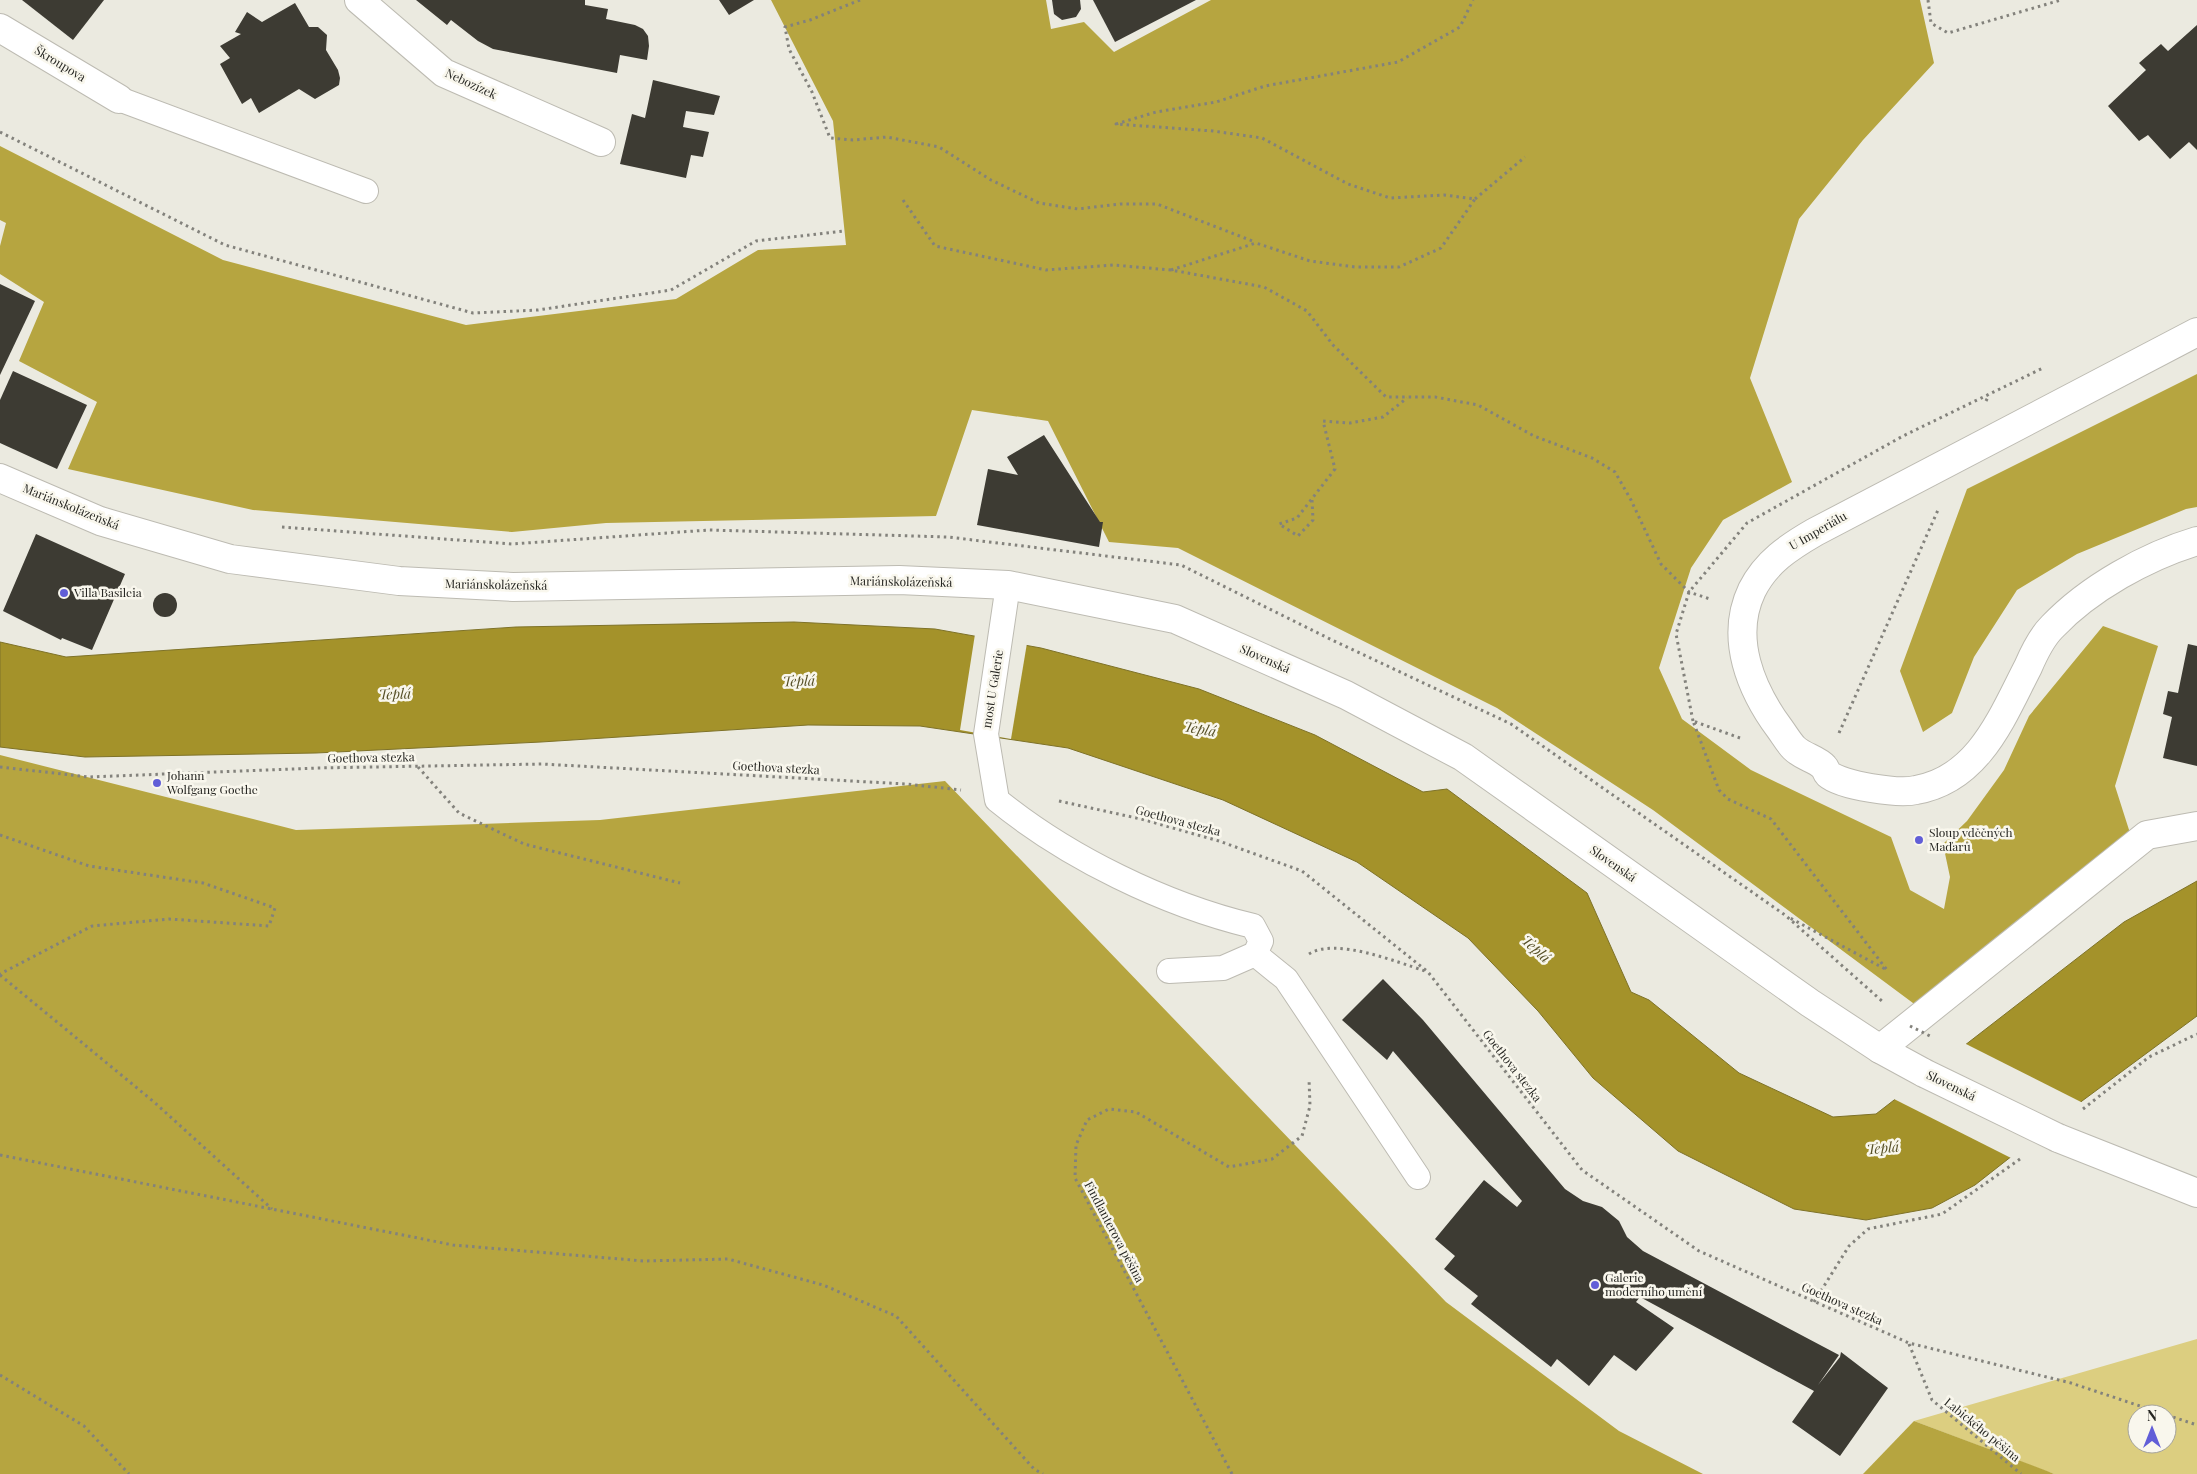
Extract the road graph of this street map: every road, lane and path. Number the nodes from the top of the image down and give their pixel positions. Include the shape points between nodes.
1 (358, 0) edge
2 (860, 0) edge
3 (1474, 0) edge
4 (1928, 0) edge
5 (2060, 0) edge
6 (0, 28) edge
7 (119, 99) joint
8 (0, 132) edge
9 (601, 142) dead end
10 (1525, 157) dead end
11 (366, 191) dead end
12 (1475, 199) junction
13 (903, 200) dead end
14 (844, 231) dead end
15 (1256, 243) junction
16 (1171, 270) junction
17 (2197, 332) edge
18 (1407, 398) junction
19 (0, 478) edge
20 (1312, 500) junction
21 (1938, 508) dead end
22 (2197, 541) edge
23 (1008, 585) junction
24 (1689, 592) junction
25 (1745, 613) junction
26 (1693, 721) junction
27 (1749, 741) dead end
28 (418, 766) junction
29 (0, 767) edge
30 (1824, 767) junction
31 (996, 792) junction
32 (1054, 800) dead end
33 (2197, 826) edge
34 (0, 835) edge
35 (680, 883) dead end
36 (1785, 915) dead end
37 (1255, 954) junction
38 (1169, 971) dead end
39 (1428, 972) junction
40 (0, 975) edge
41 (1286, 980) junction
42 (2197, 1034) edge
43 (1880, 1049) junction
44 (1306, 1070) dead end
45 (2080, 1112) dead end
46 (2026, 1154) dead end
47 (0, 1155) edge
48 (1418, 1177) dead end
49 (2197, 1193) edge
50 (273, 1209) junction
51 (1814, 1302) junction
52 (1909, 1343) junction
53 (0, 1375) edge
54 (2134, 1404) edge
55 (2177, 1418) edge
56 (2197, 1425) edge
57 (129, 1474) edge
58 (1043, 1474) edge
59 (1232, 1474) edge
60 (2021, 1474) edge

1 - 9 street, Nebozízek via 444,72
2 - 15 path via 785,27 789,49 812,92 830,138 887,137 939,147 991,180 1039,203 1078,209 1157,204
3 - 12 path via 1460,27 1398,62 1265,86 1216,102 1156,112 1116,124 1262,138 1348,184 1390,198 1444,195
4 - 5 path via 1930,23 1948,33
6 - 7 street, Škroupova
7 - 11 lane
8 - 14 path via 225,245 473,313 538,310 671,290 756,241
10 - 12 path
12 - 15 path via 1441,248 1399,268 1355,268 1310,261
13 - 16 path via 935,246 1046,270 1113,265
15 - 16 path
16 - 18 path via 1264,286 1307,311 1333,345 1386,398
17 - 25 street, U Imperiálu via 1792,545 1766,568 1752,591
18 - 20 path via 1383,417 1350,423 1323,421 1336,469
18 - 24 path via 1435,398 1478,405 1534,436 1592,458 1615,472 1661,564
19 - 23 street, Mariánskolázeňská via 100,521 230,559 399,581 513,587 899,580
20 - 20 path via 1296,518 1279,524 1298,536 1313,520
21 - 30 path
22 - 30 street, U Imperiálu via 2139,564 2092,594 2052,627 2038,647 1990,741 1945,782 1915,791 1867,789 1828,775
23 - 31 lane, most U Galerie via 986,734
23 - 43 street, Slovenská via 1175,619 1363,704 1463,757 1810,1004
24 - 25 path
24 - 26 path via 1676,634
25 - 30 street, U Imperiálu via 1743,641 1747,670 1762,705 1795,749
26 - 27 path
26 - 36 path via 1719,790 1728,799 1770,819 1887,970
28 - 29 path, Goethova stezka via 89,778
28 - 31 path, Goethova stezka via 542,764
28 - 35 path via 460,813 524,844
31 - 37 lane via 997,800 1029,826 1119,877 1220,918 1252,926 1261,941
32 - 39 path, Goethova stezka via 1141,819 1219,841 1302,871
33 - 43 street via 2147,835
34 - 40 path via 89,866 202,883 274,908 269,926 168,919 92,926
37 - 38 lane via 1223,968
37 - 41 lane
39 - 41 path via 1361,950 1317,948 1296,962
39 - 51 path, Goethova stezka via 1582,1170 1699,1251
40 - 50 path via 154,1102
41 - 48 lane
42 - 45 path via 2149,1057
43 - 49 street, Slovenská, bridge via 2058,1138
44 - 59 path, Findlanterova pěšina via 1310,1106 1302,1136 1272,1159 1229,1167 1136,1112 1109,1109 1087,1120 1076,1145 1075,1178
46 - 51 path via 1942,1214 1868,1230 1849,1246
47 - 50 path
50 - 58 path via 453,1245 644,1261 728,1259 823,1285 896,1316 1034,1469
51 - 52 path, Goethova stezka
52 - 54 path, Goethova stezka via 2071,1384
52 - 60 path, Labického pěšina via 1932,1400
53 - 57 path via 84,1426
55 - 56 path, Goethova stezka

